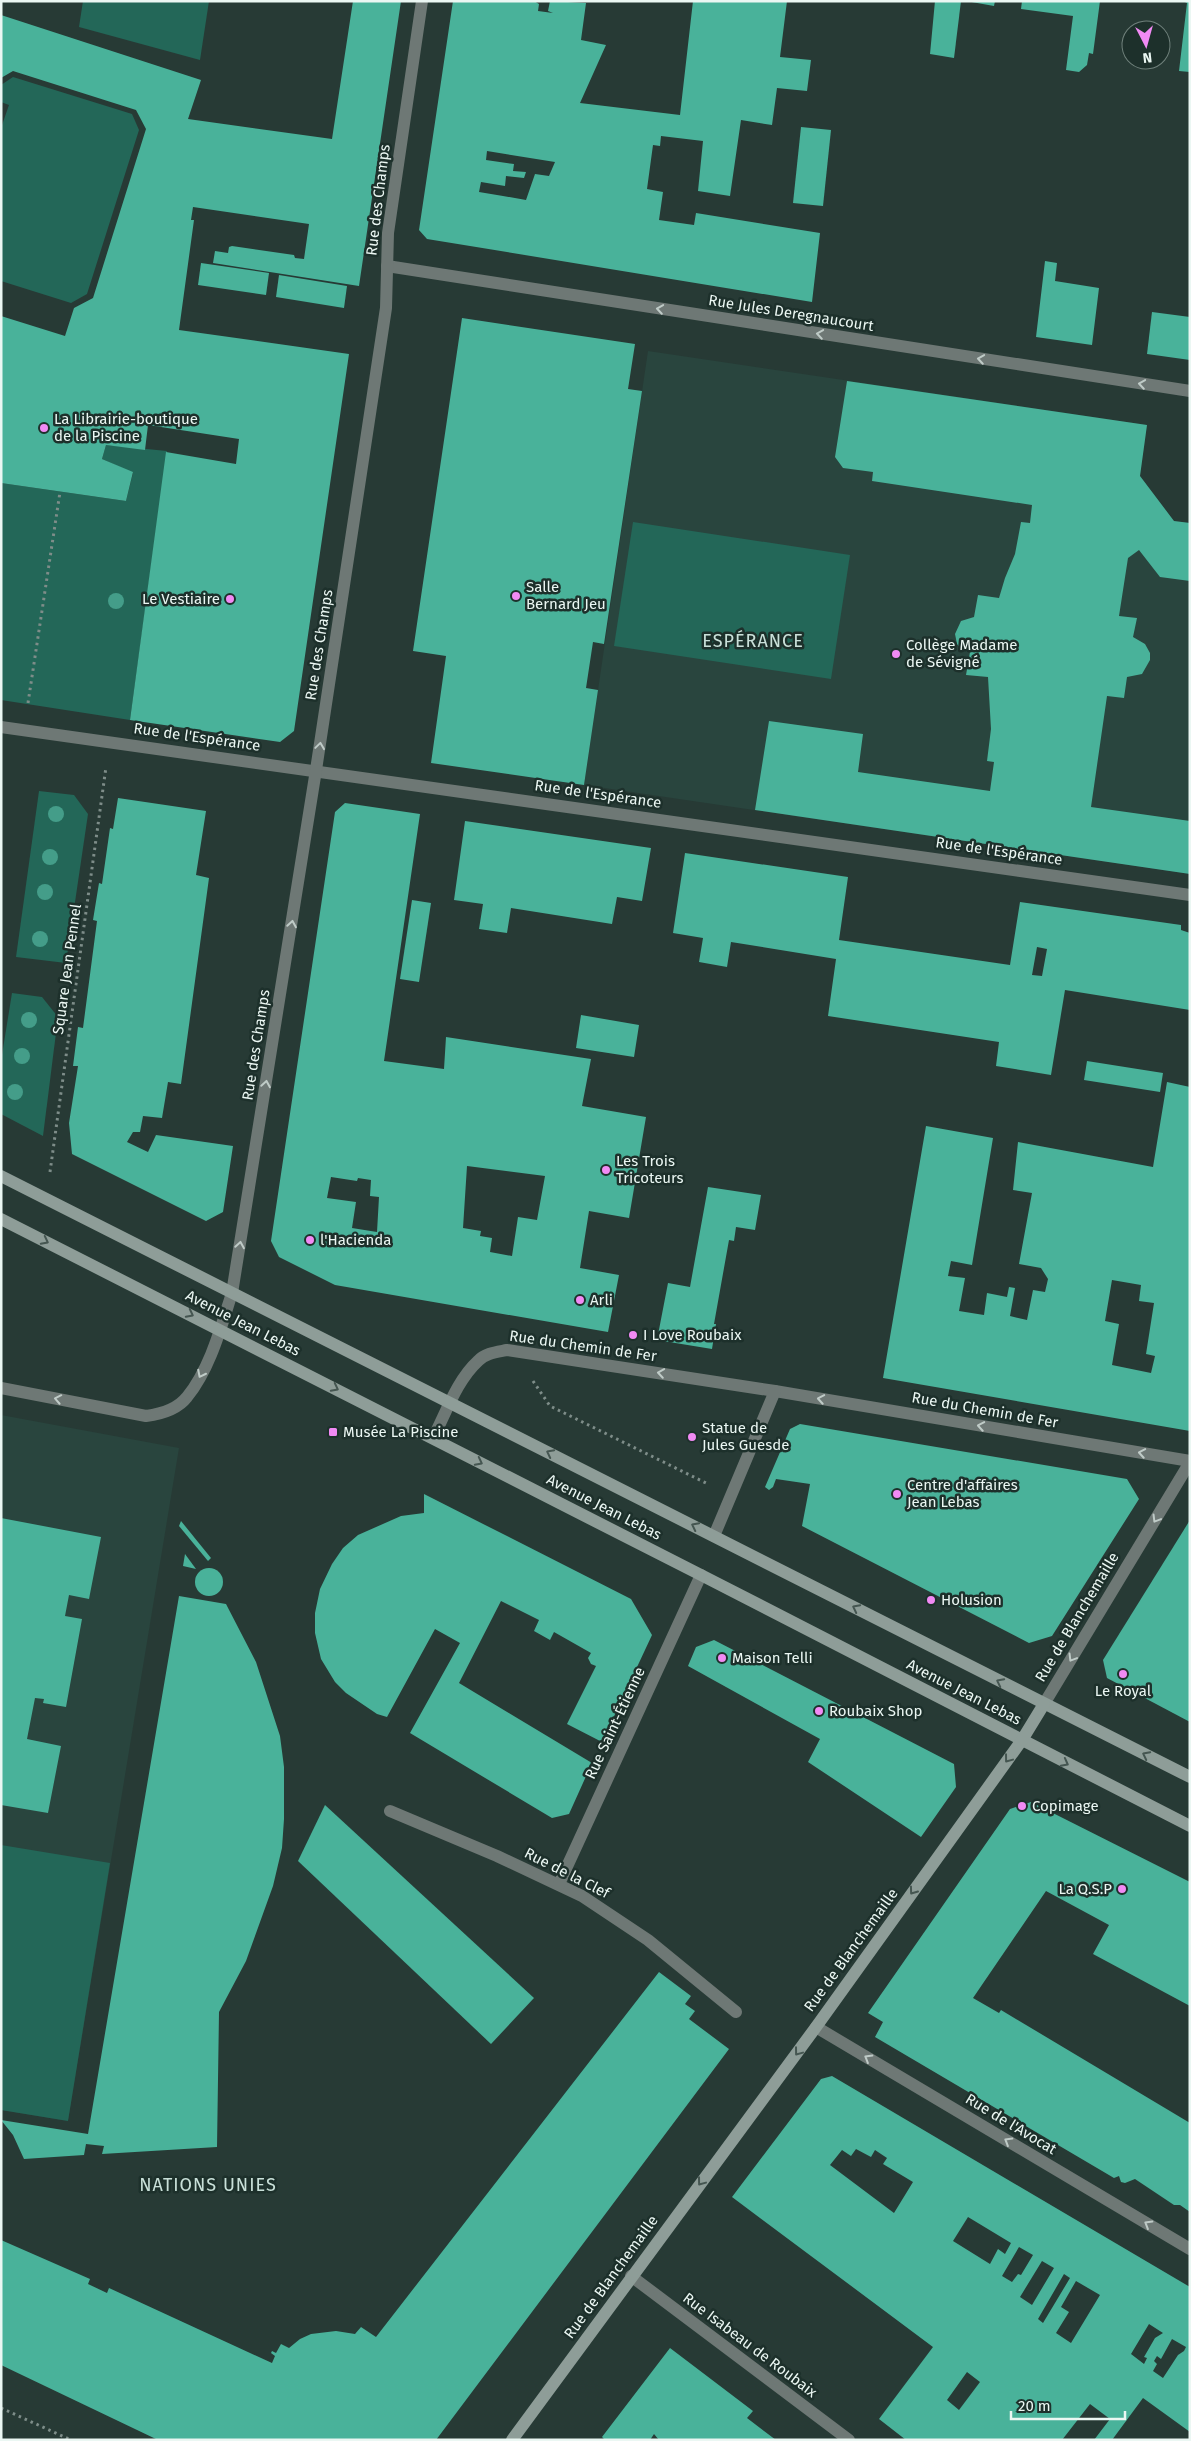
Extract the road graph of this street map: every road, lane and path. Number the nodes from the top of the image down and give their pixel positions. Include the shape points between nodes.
1 (422, 1) edge
2 (387, 266) junction
3 (1190, 391) edge
4 (60, 492) dead end
5 (1, 727) edge
6 (24, 730) junction
7 (110, 742) junction
8 (316, 770) junction
9 (1190, 895) edge
10 (1, 1176) edge
11 (46, 1199) junction
12 (1, 1219) edge
13 (232, 1293) junction
14 (220, 1329) junction
15 (529, 1352) junction
16 (1, 1388) edge
17 (775, 1391) junction
18 (451, 1403) junction
19 (433, 1438) junction
20 (1190, 1462) edge
21 (730, 1496) junction
22 (714, 1536) junction
23 (701, 1575) junction
24 (1044, 1704) junction
25 (1022, 1740) junction
26 (1190, 1778) edge
27 (390, 1811) dead end
28 (1190, 1826) edge
29 (559, 1884) junction
30 (736, 2012) dead end
31 (816, 2027) junction
32 (1190, 2249) edge
33 (631, 2276) junction
34 (1, 2408) edge
35 (71, 2440) edge
36 (512, 2440) edge
37 (849, 2440) edge

1 - 2 street, Rue des Champs via 388,233
3 -> 2 street, Rue Jules Deregnaucourt
8 -> 2 street, Rue des Champs via 386,308
4 - 6 path
5 - 6 street, Rue de l'Espérance
6 - 7 street, Rue de l'Espérance
7 - 8 street, Rue de l'Espérance
7 - 11 path, Square Jean Pennel
8 - 9 street, Rue de l'Espérance
13 -> 8 street, Rue des Champs
10 - 11 main road, Avenue Jean Lebas
11 - 13 main road, Avenue Jean Lebas
12 -> 14 main road, Avenue Jean Lebas
13 - 14 street, Rue des Champs
13 - 18 main road, Avenue Jean Lebas
14 -> 16 street, Rue des Champs via 187,1398 161,1414 146,1416
14 -> 19 main road, Avenue Jean Lebas
17 -> 15 street, Rue du Chemin de Fer
15 - 18 street, Rue du Chemin de Fer via 507,1350 478,1360 464,1377
15 - 21 path via 533,1383 550,1406
20 -> 17 street, Rue du Chemin de Fer
17 - 21 street
18 - 19 street, Rue du Chemin de Fer
22 -> 18 main road, Avenue Jean Lebas
19 -> 23 main road, Avenue Jean Lebas
20 -> 24 street, Rue de Blanchemaille
21 - 22 street
24 -> 22 main road, Avenue Jean Lebas
23 - 25 main road, Avenue Jean Lebas
23 - 29 street, Rue Saint-Étienne
24 - 25 main road, Rue de Blanchemaille
26 -> 24 main road, Avenue Jean Lebas
25 -> 28 main road, Avenue Jean Lebas
25 -> 31 main road, Rue de Blanchemaille
27 - 29 street, Rue de la Clef
29 - 30 street, Rue de la Clef via 608,1911
32 -> 31 street, Rue de l'Avocat
31 -> 33 main road, Rue de Blanchemaille
33 - 36 main road, Rue de Blanchemaille
33 - 37 street, Rue Isabeau de Roubaix
34 - 35 path

